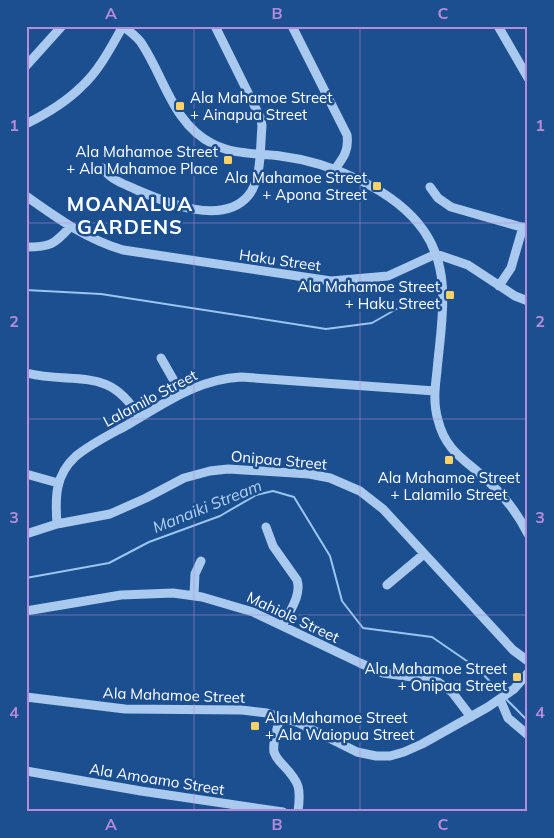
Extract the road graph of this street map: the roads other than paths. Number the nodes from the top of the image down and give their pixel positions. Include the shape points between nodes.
1 (62, 26) edge
2 (123, 26) edge
3 (215, 26) edge
4 (292, 26) edge
5 (498, 26) edge
6 (43, 48) junction
7 (26, 59) edge
8 (26, 66) edge
9 (528, 78) edge
10 (26, 124) edge
11 (259, 154) junction
12 (103, 168) dead end
13 (335, 169) junction
14 (430, 187) dead end
15 (26, 196) edge
16 (70, 227) junction
17 (526, 228) edge
18 (26, 247) edge
19 (436, 254) junction
20 (499, 286) junction
21 (528, 301) edge
22 (161, 358) dead end
23 (26, 373) edge
24 (435, 391) junction
25 (181, 393) junction
26 (140, 417) junction
27 (26, 474) edge
28 (58, 483) junction
29 (57, 524) junction
30 (266, 527) dead end
31 (26, 534) edge
32 (528, 534) edge
33 (424, 554) junction
34 (201, 561) dead end
35 (387, 585) dead end
36 (194, 595) junction
37 (26, 611) edge
38 (283, 625) junction
39 (528, 661) edge
40 (528, 673) edge
41 (502, 697) junction
42 (26, 698) edge
43 (280, 717) junction
44 (471, 717) junction
45 (528, 735) edge
46 (26, 771) edge
47 (283, 812) edge
48 (298, 812) edge

1 - 6 street
2 - 10 street via 105,57 82,86 51,112
2 - 11 street via 142,44 176,110 193,131 220,148
3 - 11 street via 258,112 262,126
4 - 13 street via 347,135 346,154
5 - 9 street
6 - 7 street
6 - 8 street
11 - 12 street via 258,175 252,192 234,206 218,211 169,203 114,179
11 - 13 street
13 - 19 street via 370,186 396,204 419,225
14 - 17 street via 451,207
15 - 16 street, Haku Street
16 - 18 street via 52,244
16 - 19 street, Haku Street via 123,250 332,281 388,276
17 - 20 street via 511,268
19 - 20 street via 468,265
19 - 24 street via 442,272 443,298
20 - 21 street
22 - 25 street
23 - 26 street via 103,383 126,398
24 - 25 street, Lalamilo Street via 241,377 206,382
24 - 32 street via 438,419 447,442 460,459 507,501
25 - 26 street, Lalamilo Street
26 - 28 street, Lalamilo Street via 76,456
27 - 28 street
28 - 29 street, Lalamilo Street
29 - 31 street, Onipaa Street
29 - 33 street, Onipaa Street via 110,514 184,478 210,471 237,469 300,473 341,482 368,496
30 - 38 street via 272,546 298,586 298,593
33 - 35 street
33 - 39 street, Onipaa Street via 513,650
34 - 36 street via 196,571
36 - 37 street, Mahiole Street via 108,596
36 - 38 street, Mahiole Street via 247,609
38 - 44 street, Mahiole Street via 383,673 438,682 452,692
40 - 41 street, Ala Mahamoe Street
41 - 44 street, Ala Mahamoe Street
41 - 45 street via 508,718
42 - 43 street, Ala Mahamoe Street via 101,707 242,710
43 - 44 street, Ala Mahamoe Street via 309,727 357,752 376,756 404,752
43 - 48 street via 274,750 276,758 299,785
46 - 47 street, Ala Amoamo Street

